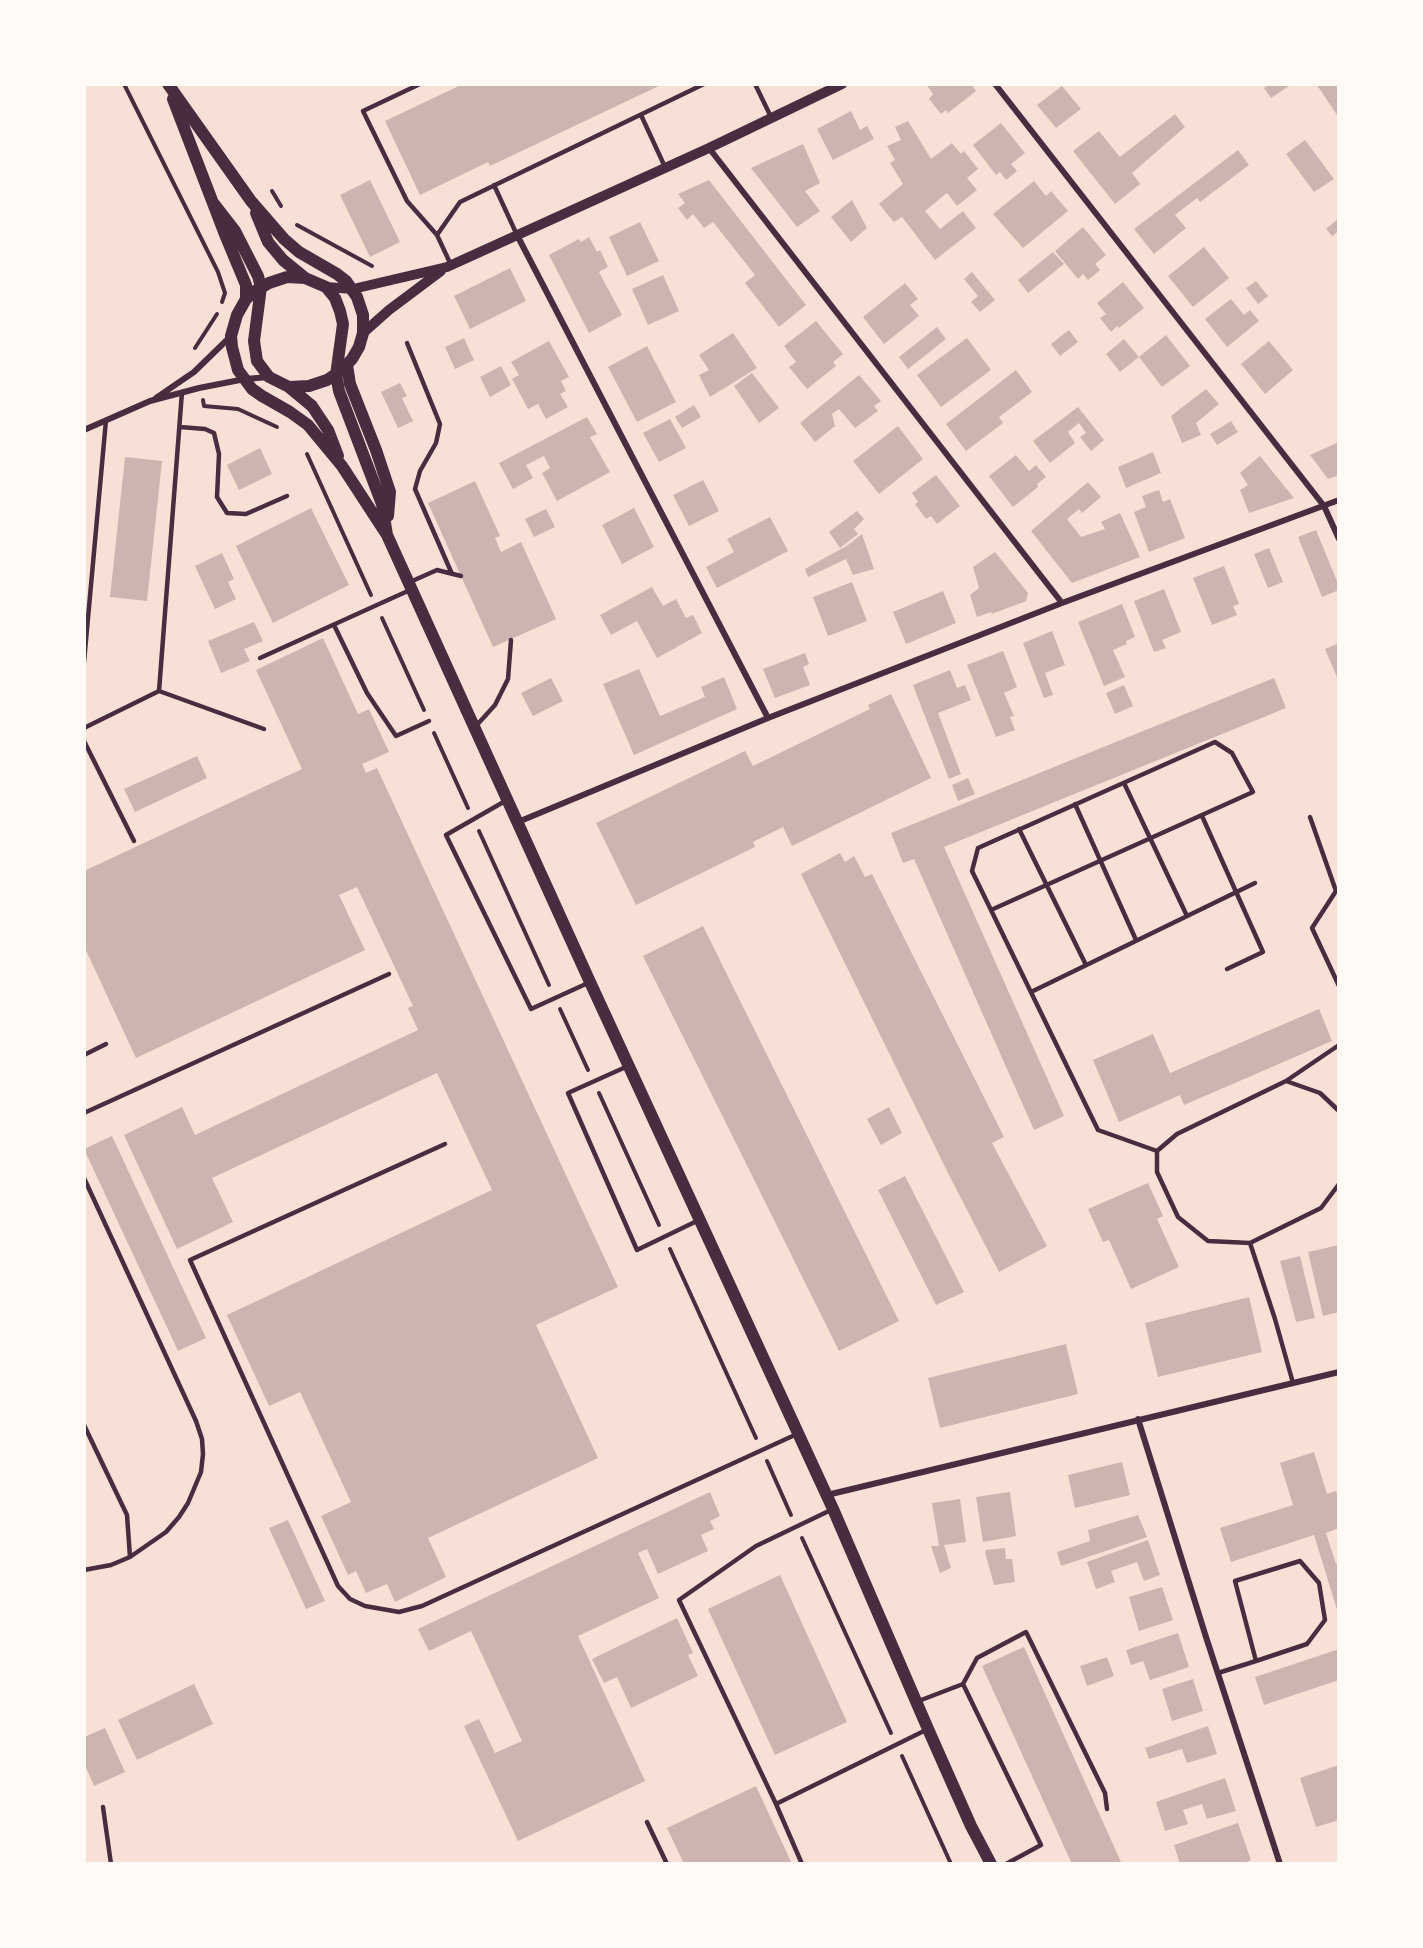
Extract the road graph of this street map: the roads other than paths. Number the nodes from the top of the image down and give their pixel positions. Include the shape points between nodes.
1 (168, 84) edge
2 (420, 84) edge
3 (704, 84) edge
4 (754, 84) edge
5 (842, 84) edge
6 (995, 84) edge
7 (641, 115) junction
8 (771, 118) junction
9 (709, 148) junction
10 (666, 168) junction
11 (494, 186) junction
12 (251, 201) junction
13 (214, 204) junction
14 (437, 235) junction
15 (518, 235) junction
16 (449, 266) junction
17 (305, 278) junction
18 (261, 287) junction
19 (326, 287) junction
20 (353, 289) junction
21 (246, 300) junction
22 (363, 333) junction
23 (231, 336) junction
24 (407, 343) dead end
25 (347, 365) junction
26 (336, 375) junction
27 (269, 377) junction
28 (245, 379) junction
29 (289, 387) junction
30 (182, 392) junction
31 (150, 401) junction
32 (106, 420) junction
33 (180, 427) junction
34 (84, 430) edge
35 (342, 466) junction
36 (287, 496) dead end
37 (1339, 500) edge
38 (1324, 506) junction
39 (387, 535) junction
40 (1339, 539) edge
41 (92, 561) junction
42 (84, 565) edge
43 (452, 574) junction
44 (461, 576) dead end
45 (410, 586) junction
46 (1062, 603) junction
47 (334, 625) junction
48 (511, 640) dead end
49 (260, 658) dead end
50 (84, 662) edge
51 (159, 691) junction
52 (768, 718) junction
53 (429, 722) road end
54 (84, 728) edge
55 (475, 728) junction
56 (264, 729) dead end
57 (84, 741) edge
58 (1124, 783) junction
59 (507, 800) junction
60 (1075, 804) junction
61 (1202, 816) junction
62 (1310, 818) dead end
63 (517, 822) junction
64 (1019, 829) junction
65 (1150, 839) junction
66 (134, 841) dead end
67 (1100, 861) junction
68 (1255, 883) dead end
69 (1047, 885) junction
70 (1236, 892) junction
71 (992, 910) junction
72 (1187, 916) junction
73 (1136, 940) junction
74 (1086, 965) junction
75 (1227, 969) dead end
76 (389, 974) dead end
77 (590, 982) junction
78 (1339, 986) edge
79 (1031, 992) junction
80 (106, 1044) dead end
81 (1339, 1045) edge
82 (84, 1055) edge
83 (628, 1066) junction
84 (1286, 1081) junction
85 (1339, 1111) edge
86 (84, 1113) edge
87 (445, 1144) dead end
88 (1157, 1151) junction
89 (84, 1178) edge
90 (1339, 1184) edge
91 (699, 1220) junction
92 (1250, 1243) junction
93 (1339, 1372) edge
94 (1293, 1383) junction
95 (1138, 1419) junction
96 (84, 1425) edge
97 (798, 1433) junction
98 (827, 1495) junction
99 (833, 1509) junction
100 (130, 1557) junction
101 (84, 1570) edge
102 (1256, 1661) junction
103 (1218, 1674) junction
104 (963, 1684) junction
105 (916, 1702) junction
106 (928, 1729) junction
107 (776, 1804) junction
108 (103, 1807) dead end
109 (1107, 1809) dead end
110 (647, 1822) dead end
111 (111, 1864) edge
112 (667, 1864) edge
113 (802, 1864) edge
114 (992, 1864) edge
115 (1006, 1864) edge
116 (1280, 1864) edge

1 - 12 main road
1 - 13 main road
2 - 14 lane via 363,111 407,201
3 - 7 lane
4 - 8 lane
5 - 8 street
6 - 38 street
7 - 10 lane
7 - 11 lane
8 - 9 street
9 - 10 street
9 - 46 street
10 - 15 street
11 - 14 lane via 460,202
11 - 15 lane
12 - 17 main road via 268,242
12 - 20 main road via 292,246 328,267
13 - 18 main road via 235,231
13 - 21 main road via 246,285
14 - 16 lane
15 - 16 street
15 - 52 street
16 - 20 street
16 - 22 street
17 - 18 main road via 277,279
17 - 19 main road
18 - 21 main road
18 - 27 main road via 254,341 257,361
19 - 20 street
19 - 26 main road via 335,298 343,324
20 - 22 main road via 363,315
21 - 23 main road
22 - 25 main road via 356,354
23 - 28 main road via 234,359
23 - 31 street via 194,372
24 - 43 lane via 440,424 436,443 415,489
25 - 26 main road
25 - 39 main road via 350,384 390,492
26 - 29 main road via 318,384
26 - 39 main road via 382,504
27 - 28 street
27 - 29 main road
28 - 30 street
28 - 35 main road via 252,389 308,425
29 - 35 main road via 320,416
30 - 31 street
30 - 33 lane
31 - 32 street
32 - 34 street
32 - 41 lane
33 - 36 lane via 214,433 219,454 217,497 227,513 246,514
33 - 51 lane
35 - 39 main road
37 - 38 street
38 - 40 street
38 - 46 street
39 - 45 main road
41 - 42 lane
41 - 50 lane
43 - 44 lane
43 - 45 lane via 437,570
45 - 47 lane
45 - 55 main road
46 - 52 street
47 - 49 lane
47 - 53 lane via 367,693 396,736
48 - 55 lane via 508,679 495,705
51 - 54 lane
51 - 56 lane
52 - 63 street
55 - 59 main road
57 - 66 lane
58 - 60 lane
58 - 61 lane via 1215,742 1232,753 1253,792
58 - 65 lane
59 - 63 main road
59 - 77 lane via 446,835 531,1009
60 - 64 lane
60 - 67 lane
61 - 65 lane
61 - 70 lane
62 - 78 lane via 1336,891 1312,928
63 - 77 main road
64 - 69 lane
64 - 71 lane via 978,848 972,871
65 - 67 lane
65 - 72 lane
67 - 69 lane
67 - 73 lane
68 - 70 lane
69 - 71 lane
69 - 74 lane
70 - 72 lane
70 - 75 lane via 1263,952
71 - 79 lane
72 - 73 lane
73 - 74 lane
74 - 79 lane
76 - 86 lane
77 - 83 main road
79 - 88 lane via 1098,1130
80 - 82 lane
81 - 84 lane
83 - 91 main road
83 - 91 lane via 568,1093 637,1250
84 - 85 lane via 1320,1093
84 - 88 lane via 1177,1134
87 - 97 lane via 190,1260 338,1586 350,1599 399,1612 422,1606
88 - 92 lane via 1157,1172 1178,1217 1208,1241
89 - 100 lane via 202,1439 201,1472 188,1503 166,1532
90 - 92 lane via 1321,1208
91 - 97 main road
92 - 94 lane
93 - 94 street
94 - 95 street
95 - 98 street
95 - 103 street
96 - 100 lane via 127,1515
97 - 98 main road
98 - 99 main road
99 - 105 main road
99 - 107 lane via 756,1546 679,1600
100 - 101 lane
102 - 102 lane via 1307,1644 1325,1620 1319,1583 1300,1562 1235,1581
102 - 103 lane
103 - 116 street
104 - 105 lane
104 - 109 lane via 977,1658 1026,1632 1105,1793
104 - 115 lane via 1041,1845
105 - 106 main road
106 - 107 lane
106 - 114 main road
107 - 113 lane
108 - 111 lane
110 - 112 lane

